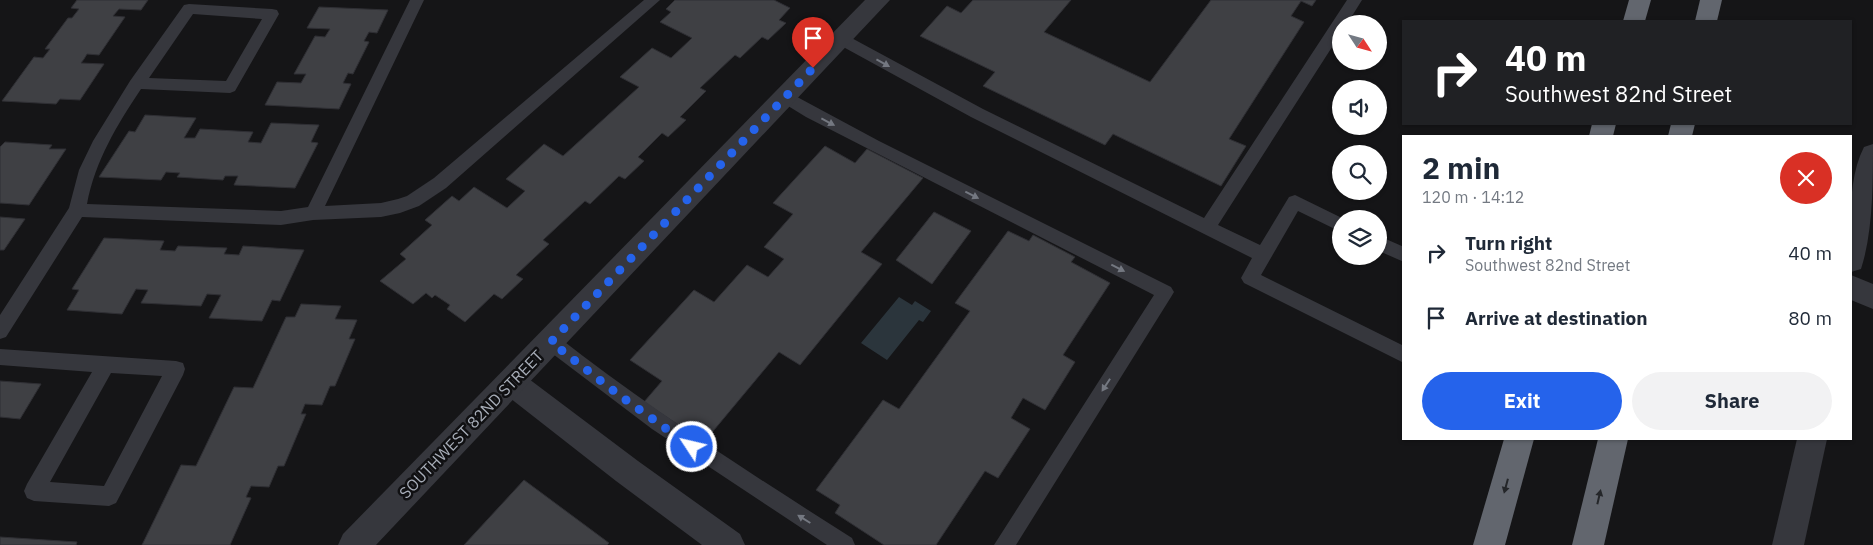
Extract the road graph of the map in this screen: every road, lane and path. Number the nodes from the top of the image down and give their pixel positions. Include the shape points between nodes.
1 (417, 0) edge
2 (652, 0) edge
3 (879, 0) edge
4 (1355, 0) edge
5 (1640, 0) edge
6 (1711, 0) edge
7 (1634, 20) edge
8 (1706, 20) edge
9 (841, 39) junction
10 (139, 83) junction
11 (786, 97) junction
12 (1873, 154) edge
13 (76, 210) junction
14 (312, 213) junction
15 (1332, 220) edge
16 (1207, 228) junction
17 (1387, 247) edge
18 (1402, 254) edge
19 (1263, 255) junction
20 (1852, 256) edge
21 (1852, 287) edge
22 (1873, 296) edge
23 (0, 330) edge
24 (551, 342) junction
25 (1402, 354) edge
26 (0, 357) edge
27 (106, 364) junction
28 (511, 382) junction
29 (1519, 440) edge
30 (1613, 440) edge
31 (1812, 440) edge
32 (358, 544) edge
33 (729, 545) edge
34 (845, 545) edge
35 (1004, 545) edge
36 (1490, 545) edge
37 (1588, 545) edge
38 (1788, 545) edge

1 - 14 lane
2 - 14 lane via 458,170 427,193 400,206 381,210
3 - 9 street, SOUTHWEST 82ND STREET
4 - 16 lane
5 - 7 highway
6 - 8 highway
9 - 11 street, SOUTHWEST 82ND STREET
9 -> 16 lane via 977,114
10 - 10 lane via 189,9 272,14 230,87
10 - 13 lane via 108,129 88,167
11 - 24 street, SOUTHWEST 82ND STREET
11 -> 35 lane via 873,145 1165,292
12 - 20 street
13 - 14 lane via 280,218
13 - 23 lane
15 - 19 lane via 1295,202
16 - 19 lane
17 - 18 lane
19 - 25 lane via 1250,278
21 - 22 street
24 - 28 street, SOUTHWEST 82ND STREET
34 -> 24 lane via 707,457
26 - 27 lane
27 - 27 lane via 176,369 109,496 34,491
28 - 32 street, SOUTHWEST 82ND STREET
28 - 33 street
29 -> 36 highway
37 -> 30 highway
31 - 38 street

